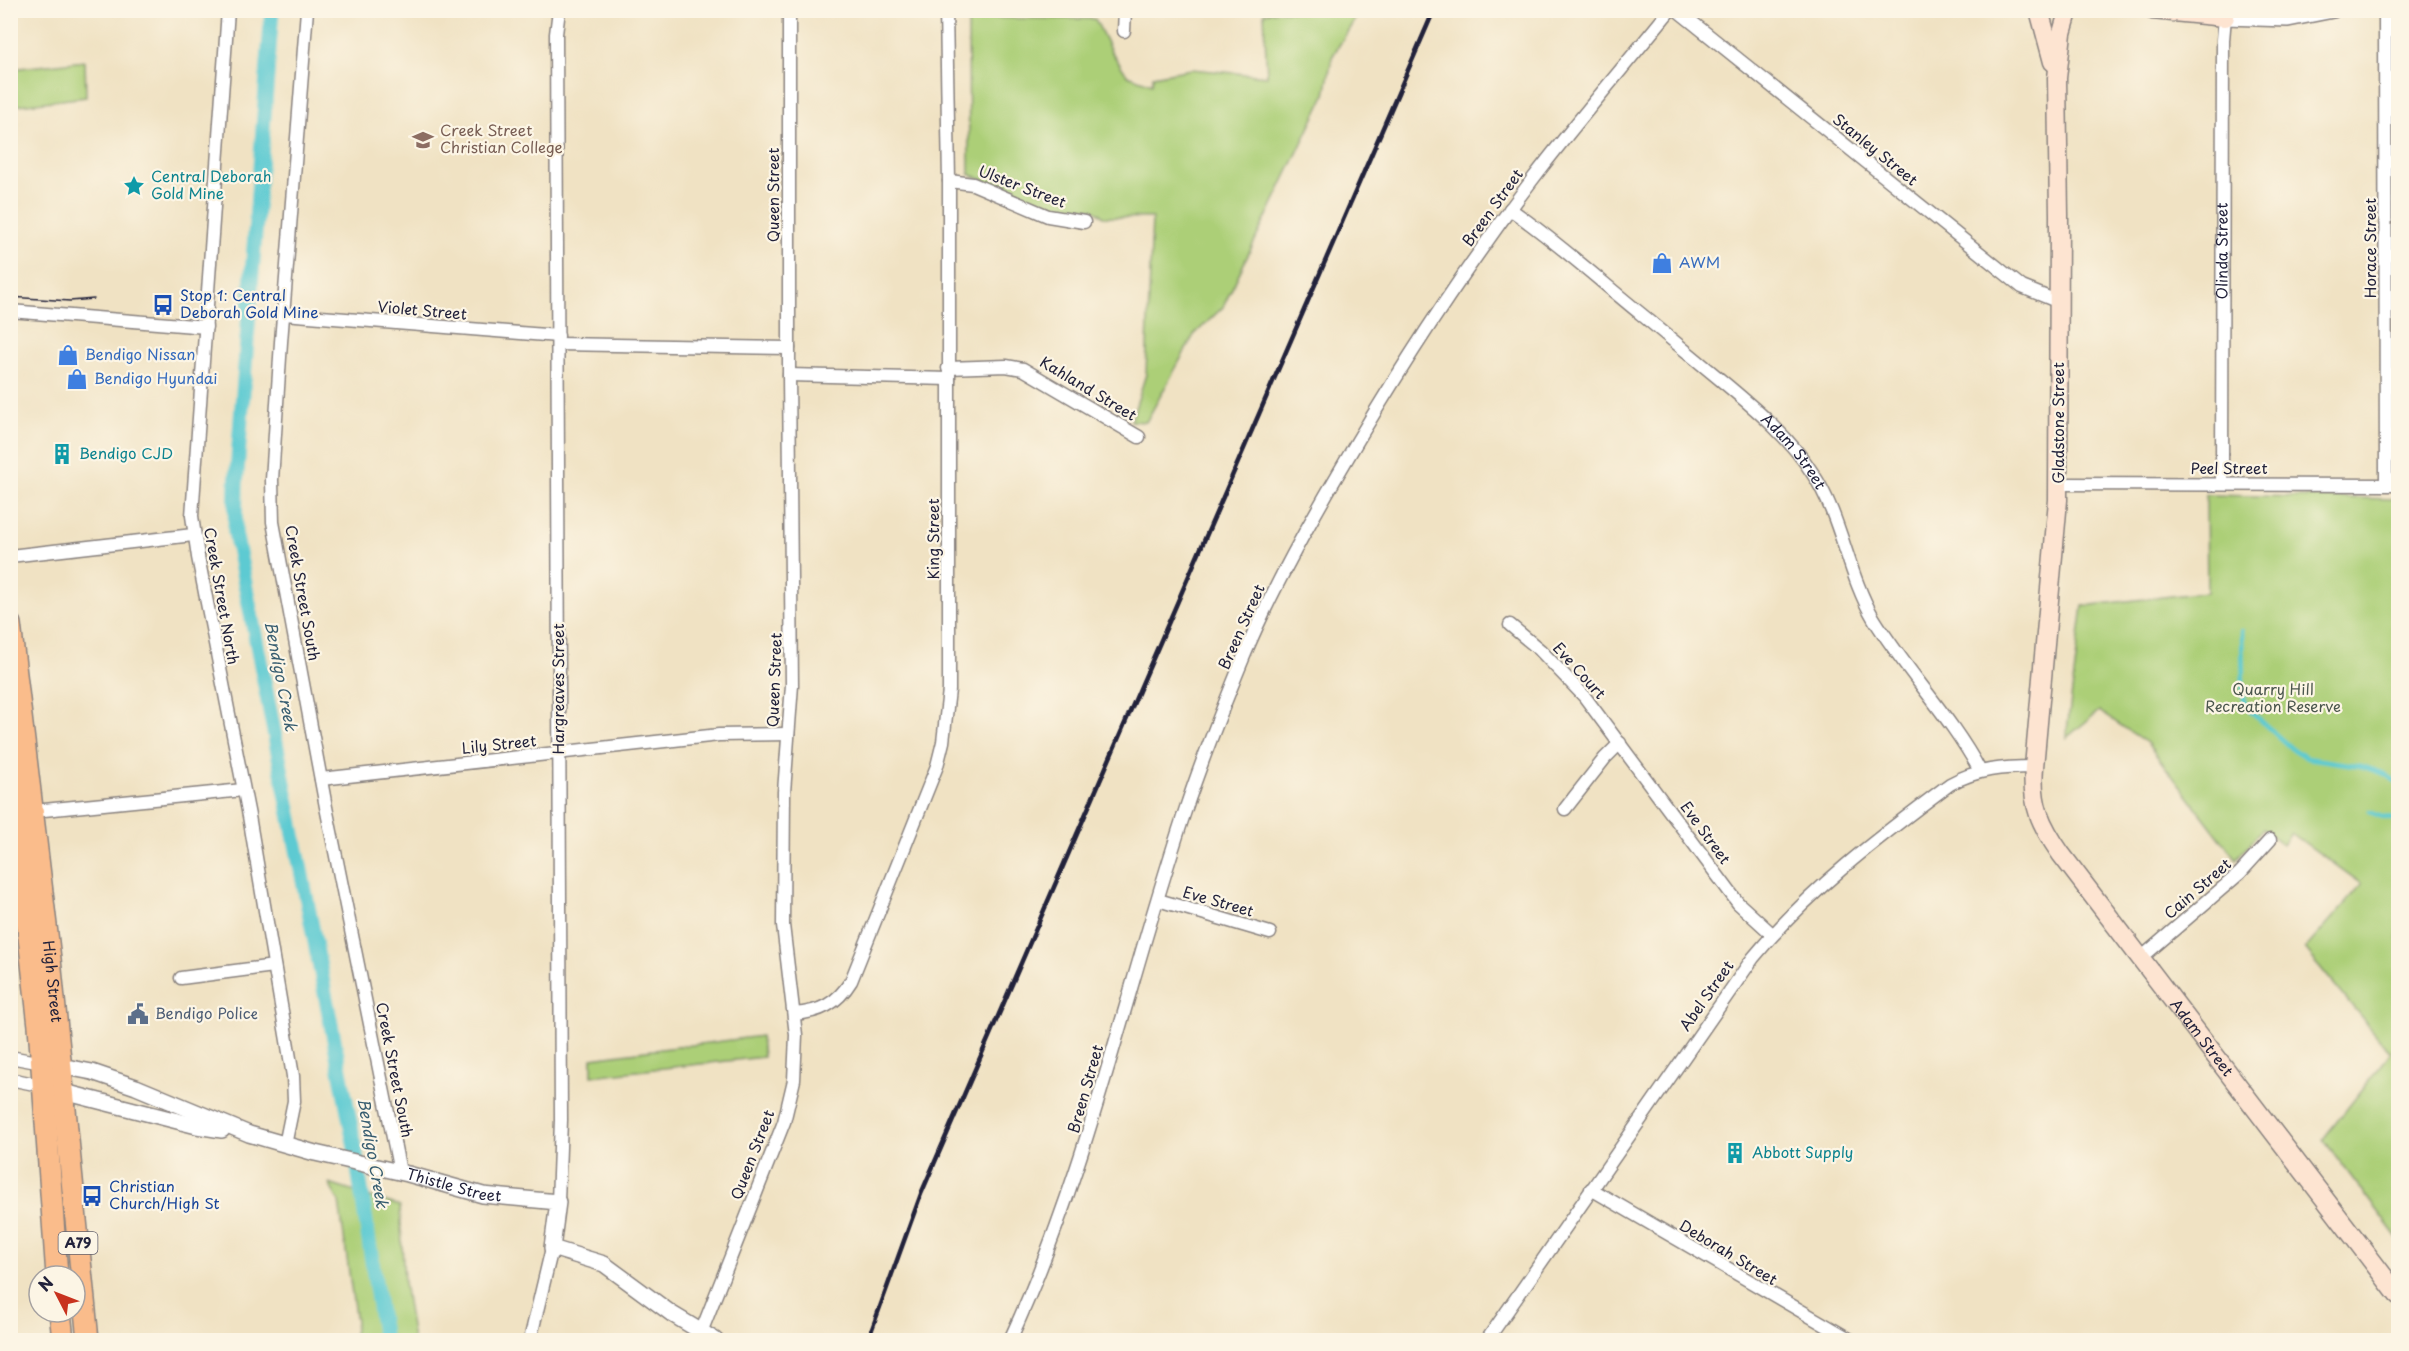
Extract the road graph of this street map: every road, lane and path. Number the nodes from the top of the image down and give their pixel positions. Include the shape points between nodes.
1 (228, 10) edge
2 (307, 10) edge
3 (552, 10) edge
4 (559, 10) edge
5 (789, 10) edge
6 (946, 10) edge
7 (1125, 10) edge
8 (1670, 10) edge
9 (1677, 10) edge
10 (2039, 10) edge
11 (2046, 10) edge
12 (2152, 10) edge
13 (2333, 10) edge
14 (2385, 10) edge
15 (2068, 11) edge
16 (2226, 13) edge
17 (1124, 31) dead end
18 (556, 34) junction
19 (2057, 78) junction
20 (949, 181) junction
21 (1510, 209) junction
22 (1084, 222) dead end
23 (2059, 302) junction
24 (10, 311) edge
25 (284, 314) junction
26 (206, 327) junction
27 (558, 340) junction
28 (789, 348) junction
29 (948, 374) junction
30 (789, 375) junction
31 (1139, 437) dead end
32 (2222, 483) junction
33 (2059, 484) junction
34 (2392, 485) edge
35 (194, 535) junction
36 (10, 556) edge
37 (10, 624) edge
38 (1510, 626) dead end
39 (788, 734) junction
40 (1620, 742) junction
41 (559, 754) junction
42 (10, 767) edge
43 (2034, 767) junction
44 (1980, 771) junction
45 (321, 779) junction
46 (243, 790) junction
47 (1565, 809) dead end
48 (20, 811) edge
49 (2270, 840) dead end
50 (1158, 900) junction
51 (1270, 933) dead end
52 (1772, 934) junction
53 (2140, 958) junction
54 (274, 966) junction
55 (181, 978) dead end
56 (794, 1014) junction
57 (10, 1057) edge
58 (51, 1064) junction
59 (10, 1079) edge
60 (54, 1089) junction
61 (249, 1134) junction
62 (285, 1145) junction
63 (400, 1172) junction
64 (1590, 1189) junction
65 (558, 1202) junction
66 (552, 1248) junction
67 (57, 1264) edge
68 (2398, 1295) edge
69 (61, 1324) edge
70 (699, 1336) edge
71 (63, 1341) edge
72 (88, 1341) edge
73 (530, 1341) edge
74 (715, 1341) edge
75 (1010, 1341) edge
76 (1487, 1341) edge
77 (1851, 1341) edge

1 - 26 street, Creek Street North
2 - 25 street, Creek Street South
3 - 18 street, Hargreaves Street
4 - 18 street, Hargreaves Street
5 - 28 street, Queen Street
6 - 20 street, King Street
7 - 17 street
8 - 21 street, Breen Street
9 - 23 street, Stanley Street via 2022,287
10 - 19 main road, Gladstone Street
11 - 15 main road
12 - 16 main road
13 - 16 street via 2288,19
14 - 34 street, Horace Street
15 - 19 main road, Gladstone Street
16 - 32 street, Olinda Street
18 - 27 street, Hargreaves Street
19 - 23 main road, Gladstone Street
20 - 22 street, Ulster Street via 973,184 1048,216
20 - 29 street, King Street
21 - 44 street, Adam Street via 1683,348 1783,436 1825,495 1869,610
21 - 50 street, Breen Street via 1404,361 1278,583 1244,656 1185,809
23 - 33 main road, Gladstone Street
24 - 26 street
25 - 27 street, Violet Street
25 - 45 street, Creek Street South via 272,480 273,522
26 - 35 street, Creek Street North via 192,516
27 - 28 street, Violet Street
27 - 41 street, Hargreaves Street
28 - 30 street, Queen Street
29 - 30 street, Kahland Street
29 - 31 street, Kahland Street via 1006,366 1023,369
29 - 56 street, King Street via 949,690 943,742 937,766 851,981 830,1005
30 - 39 street, Queen Street via 792,685
32 - 33 street, Peel Street
32 - 34 street, Peel Street
33 - 43 main road, Gladstone Street
35 - 36 street
35 - 46 street, Creek Street North
37 - 48 highway, High Street / A79
38 - 40 street, Eve Court via 1563,672
39 - 41 street, Lily Street via 719,735
39 - 56 street, Queen Street via 783,925
40 - 47 street
40 - 52 street, Eve Street via 1738,903
41 - 45 street, Lily Street
41 - 65 street, Hargreaves Street
42 - 48 highway, High Street / A79
43 - 44 street, Abel Street
43 - 53 main road, Adam Street via 2034,802 2042,825
44 - 52 street, Abel Street via 1950,784 1859,852
45 - 63 street, Creek Street South
46 - 48 street
46 - 54 street, Creek Street North
48 - 58 highway, High Street / A79
49 - 53 street, Cain Street via 2240,873
50 - 51 street, Eve Street
50 - 75 street, Breen Street via 1084,1150
52 - 64 street, Abel Street
53 - 68 main road, Adam Street
54 - 55 street
54 - 62 street, Creek Street North via 294,1090
56 - 70 street, Queen Street via 797,1063 784,1122
57 - 58 street, Thistle Street
58 - 60 highway, High Street / A79
58 - 61 street, Thistle Street via 136,1087
59 - 60 street, Thistle Street
60 - 61 street, Thistle Street via 197,1126
60 - 67 highway, High Street / A79
60 - 72 highway, High Street / A79
61 - 62 street, Thistle Street
62 - 63 street, Thistle Street
63 - 65 street, Thistle Street via 483,1195
64 - 76 street, Abel Street
64 - 77 street, Deborah Street
65 - 66 street, Hargreaves Street
66 - 70 street via 604,1264
66 - 73 street, Hargreaves Street
69 - 71 highway
70 - 74 street

